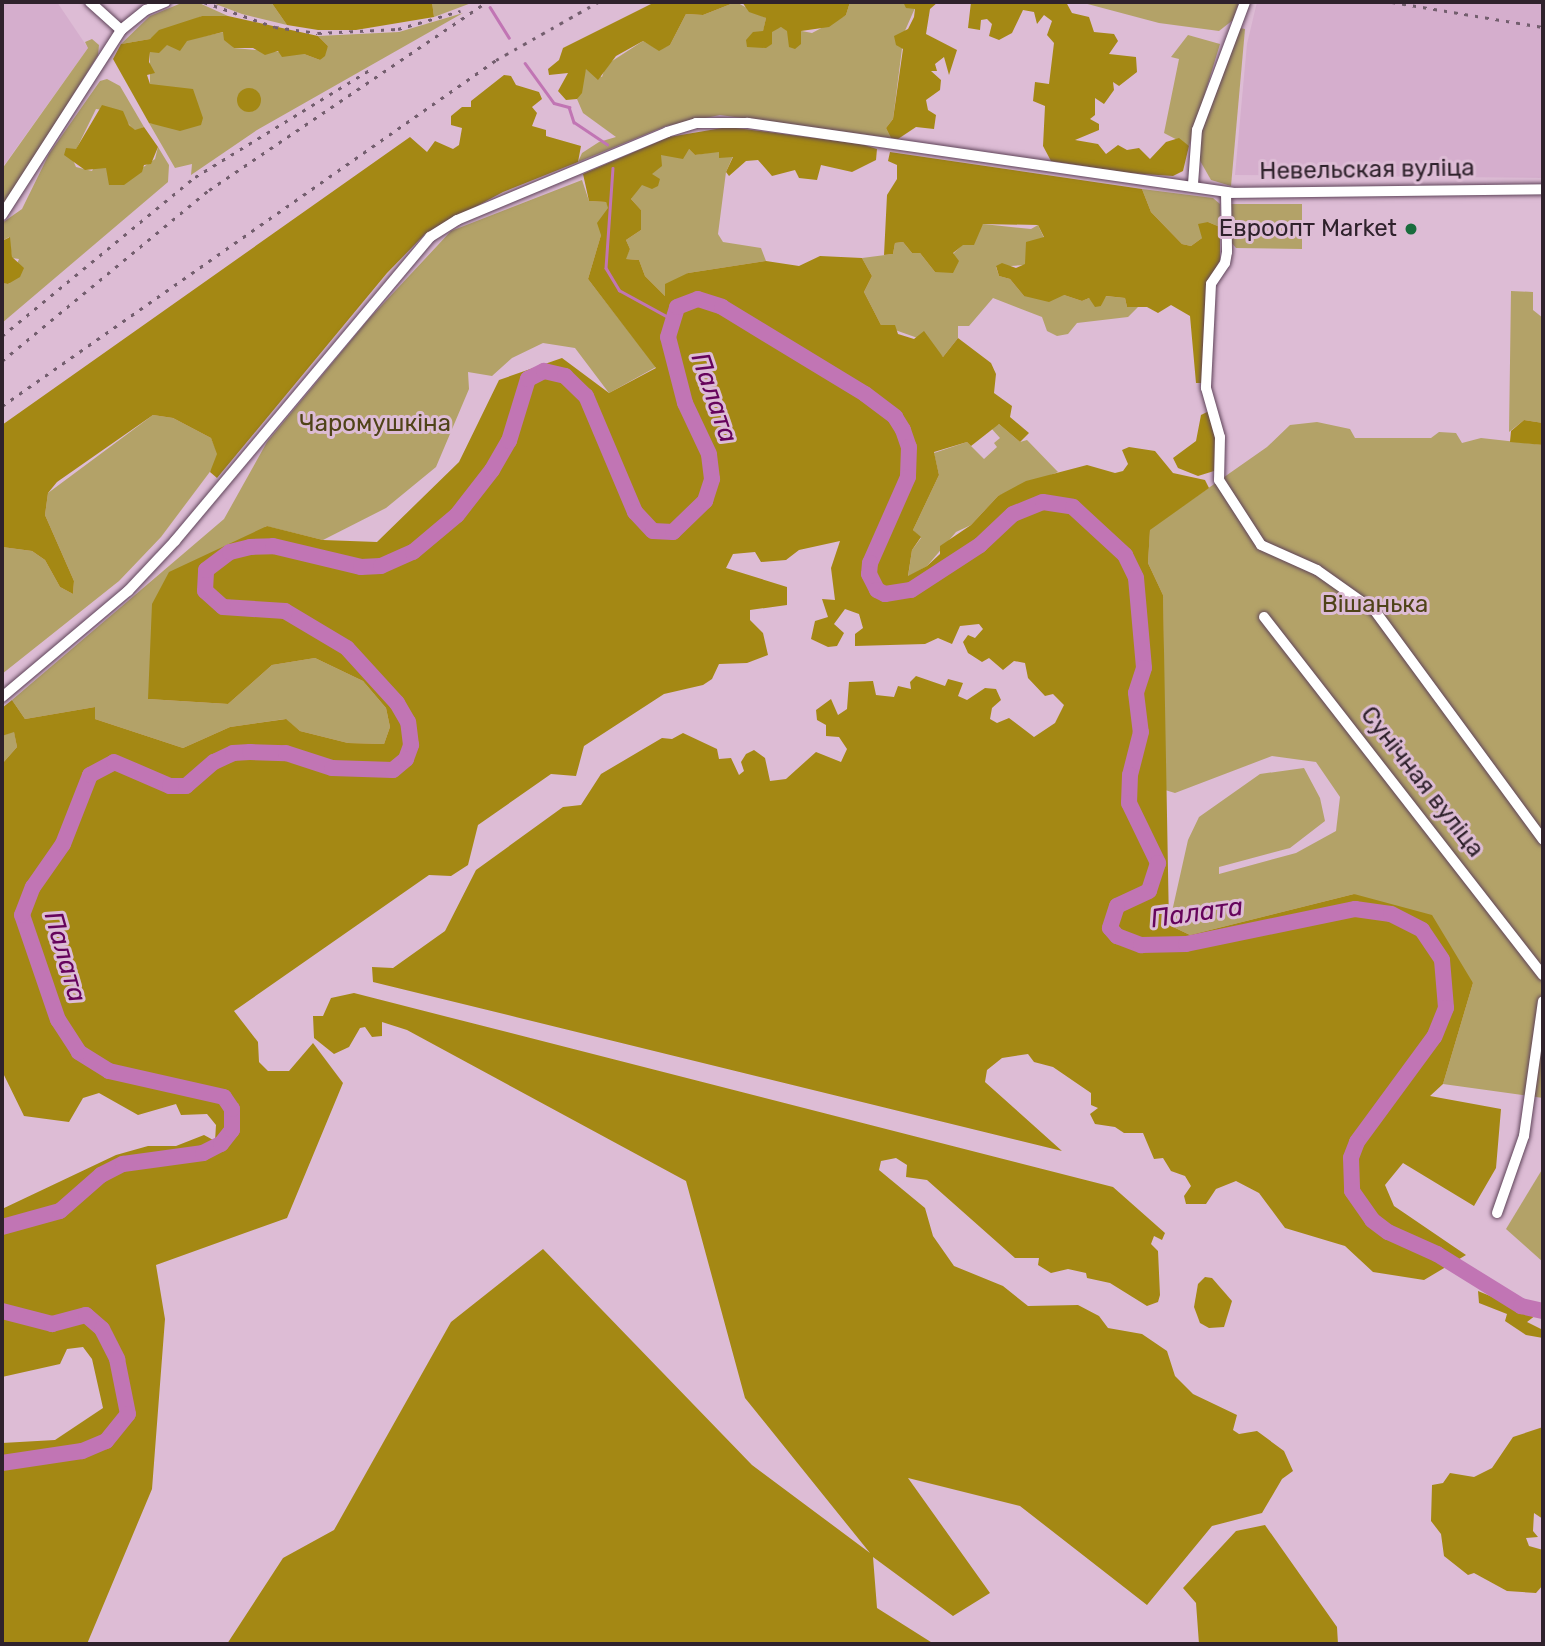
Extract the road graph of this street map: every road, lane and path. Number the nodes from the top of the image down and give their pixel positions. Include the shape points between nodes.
1 (90, 2) edge
2 (165, 2) edge
3 (1245, 2) edge
4 (121, 30) junction
5 (1193, 184) junction
6 (1543, 189) edge
7 (1226, 192) junction
8 (2, 215) edge
9 (1264, 617) dead end
10 (2, 697) edge
11 (1543, 840) edge
12 (1543, 975) edge
13 (1543, 1001) edge
14 (1497, 1213) dead end

1 - 4 street
2 - 4 street via 146,9
3 - 5 street via 1197,130
4 - 8 street
5 - 7 street, Невельская вуліца
5 - 10 street, Невельская вуліца via 721,121 667,132 457,220 410,257 258,443 128,591
6 - 7 street, Невельская вуліца
7 - 11 street via 1227,252 1211,284 1206,388 1220,437 1219,480 1261,545 1317,570 1375,611
9 - 12 street, Сунічная вуліца
13 - 14 street via 1524,1136

